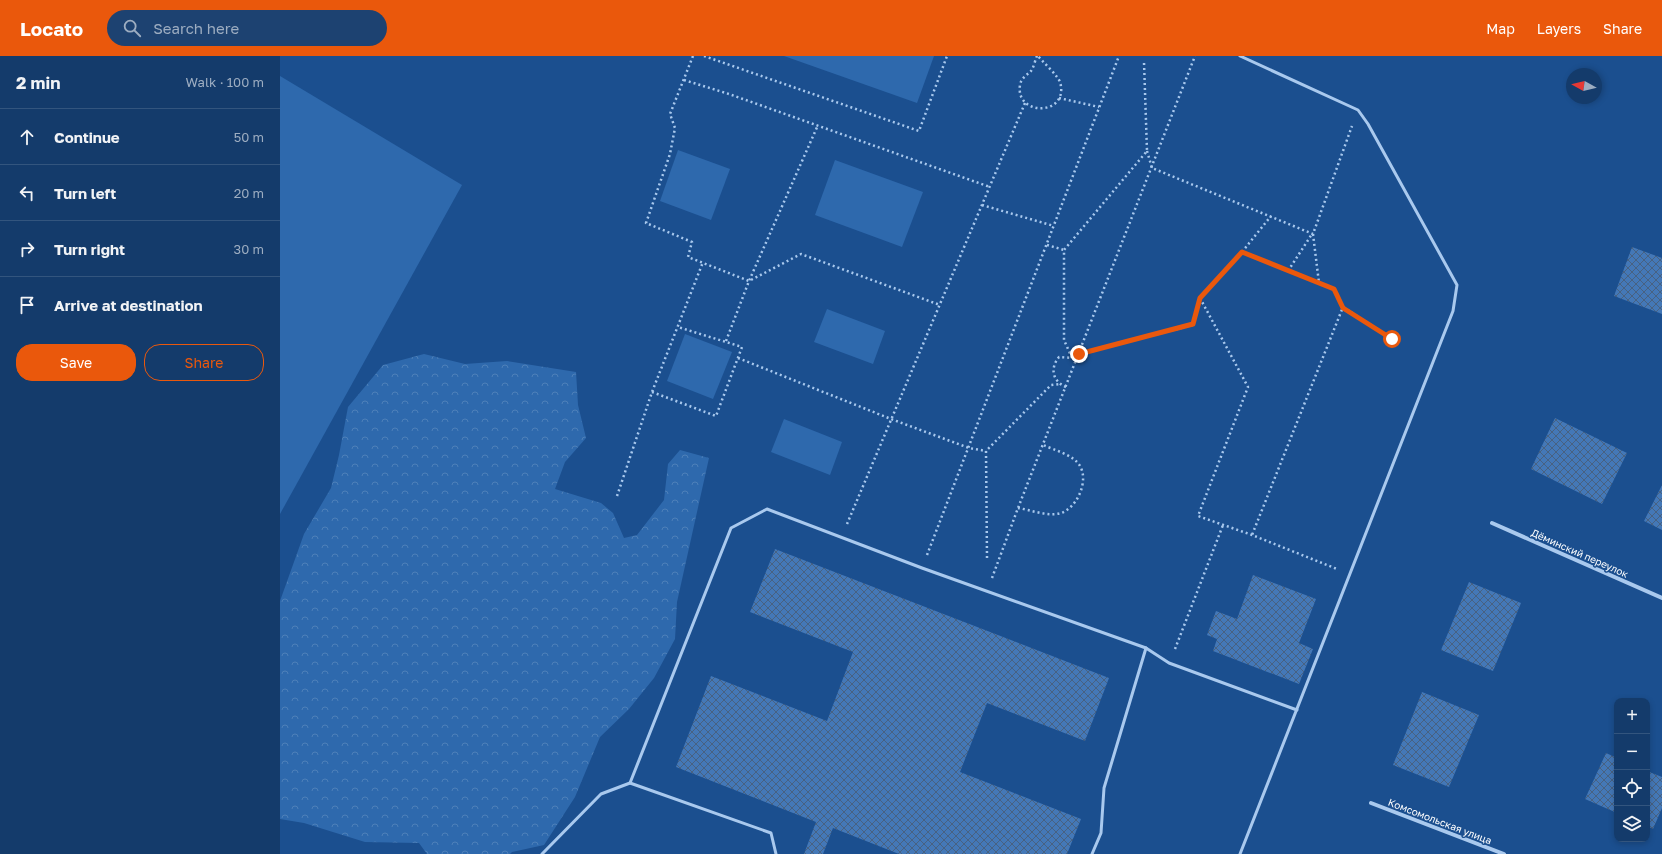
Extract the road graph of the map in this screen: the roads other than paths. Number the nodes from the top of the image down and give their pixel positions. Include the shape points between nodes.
1 (1240, 56) edge
2 (1492, 522) dead end
3 (1662, 598) edge
4 (1146, 648) junction
5 (1297, 710) junction
6 (630, 784) junction
7 (1371, 804) dead end
8 (542, 854) edge
9 (776, 854) edge
10 (1092, 854) edge
11 (1240, 854) edge
12 (1504, 854) edge

1 - 5 lane via 1358,110 1457,285 1453,311
2 - 3 street, Дёминский переулок
4 - 5 lane via 1170,663
4 - 6 lane via 987,592 767,509 731,528
4 - 10 lane via 1104,788 1101,833
5 - 11 lane
6 - 8 lane via 601,794
6 - 9 lane via 771,833
7 - 12 street, Комсомольская улица

